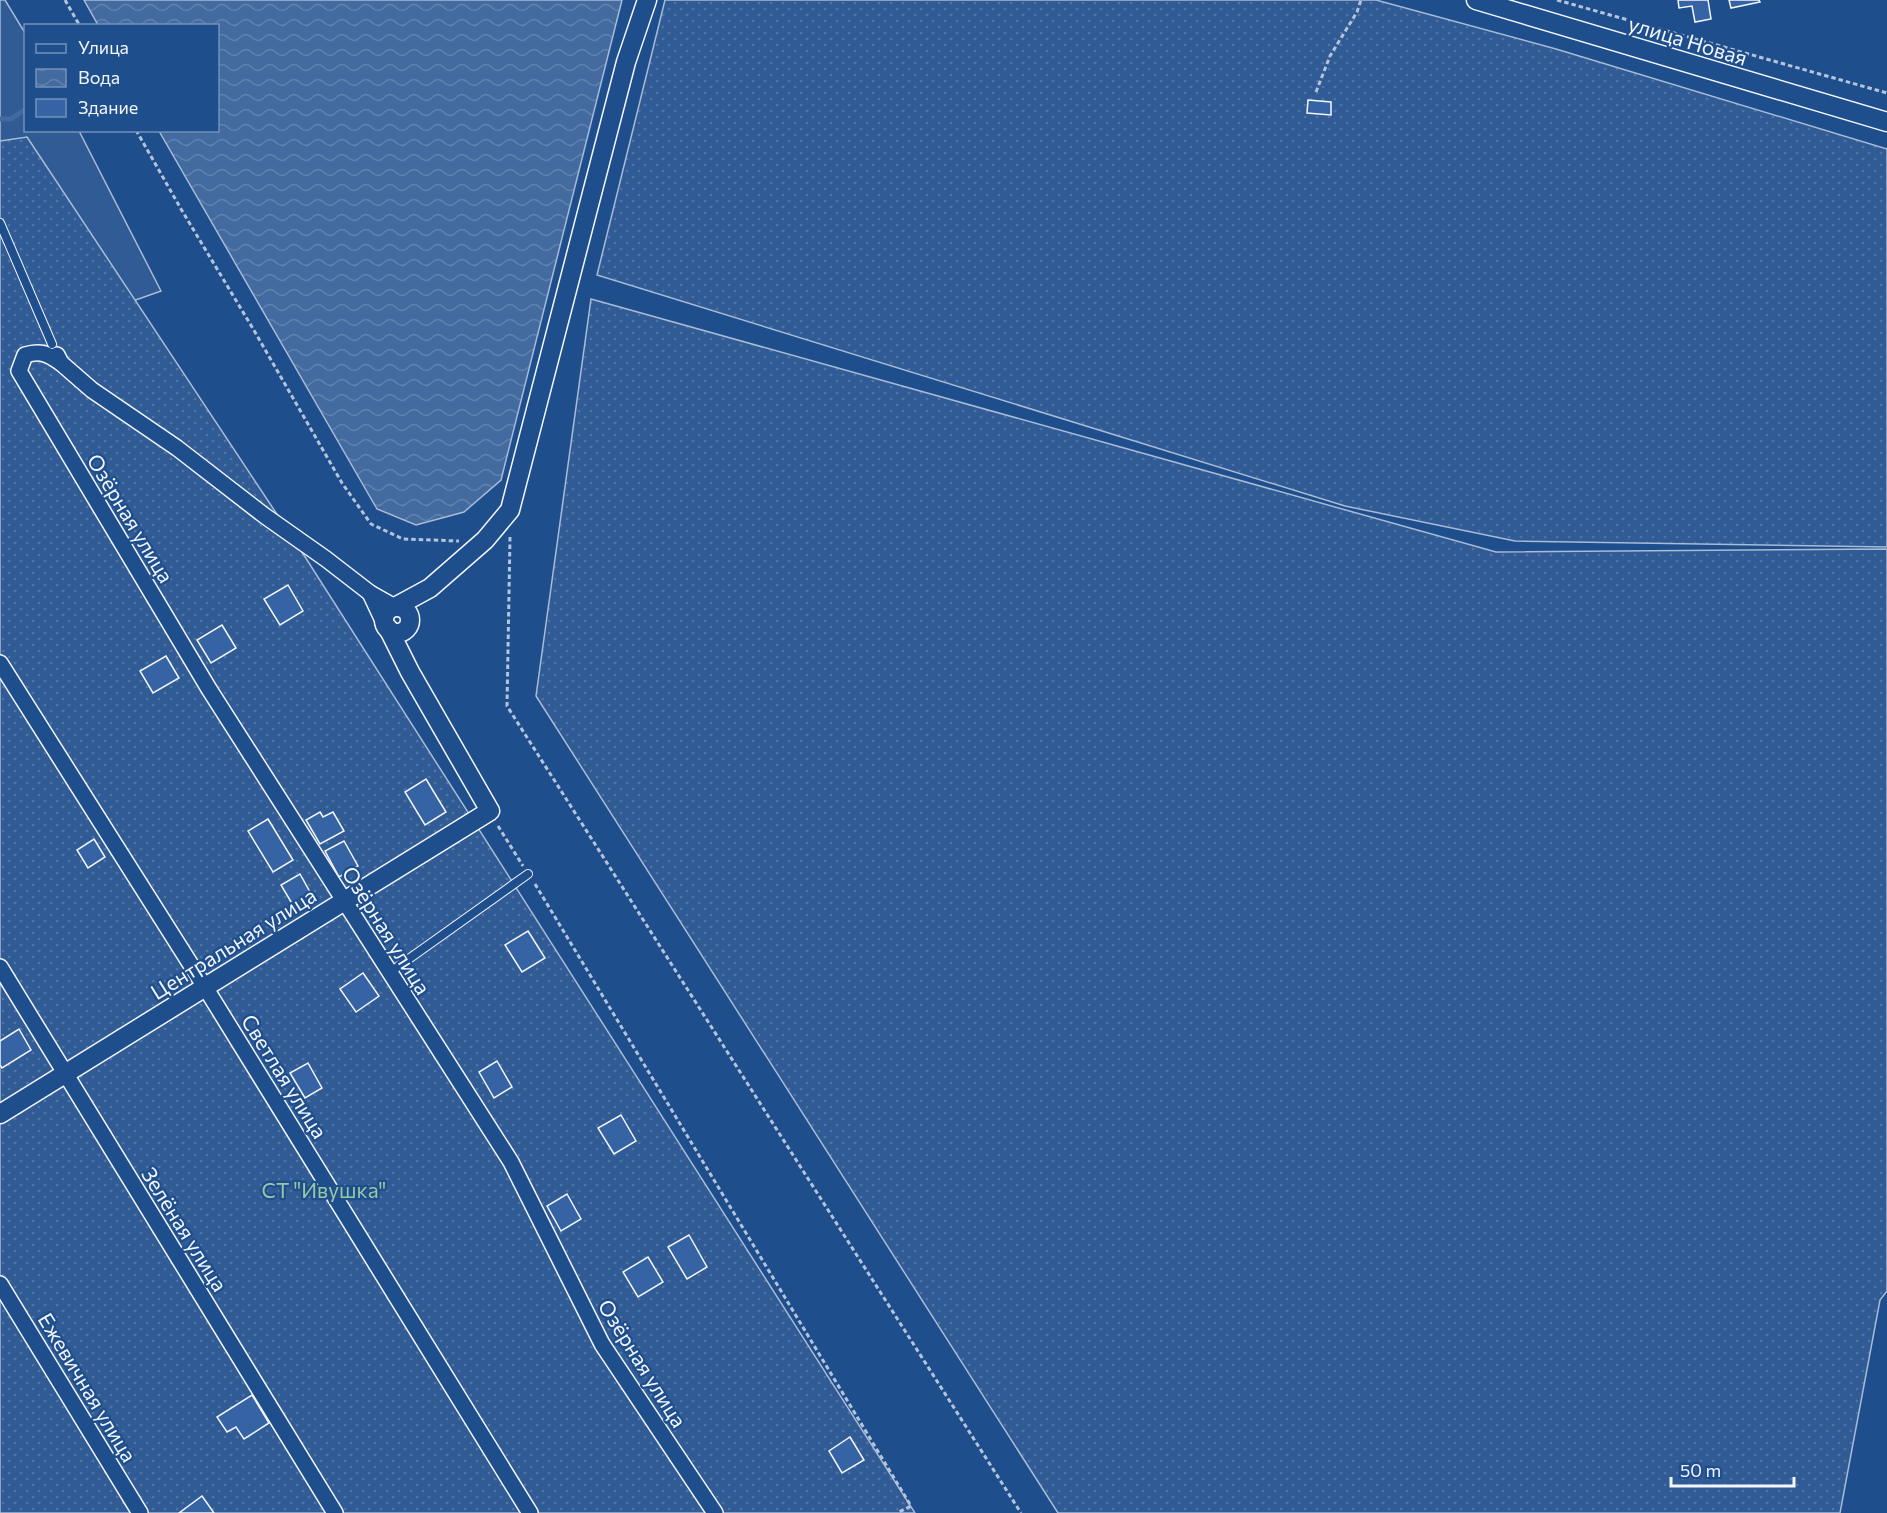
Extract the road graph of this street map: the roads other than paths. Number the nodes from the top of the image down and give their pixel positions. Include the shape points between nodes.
1 (647, 0) edge
2 (1476, 0) edge
3 (1516, 6) edge
4 (1887, 122) edge
5 (0, 223) edge
6 (52, 344) joint
7 (62, 363) junction
8 (430, 588) junction
9 (370, 593) junction
10 (395, 607) junction
11 (408, 626) junction
12 (387, 627) junction
13 (0, 663) edge
14 (410, 672) junction
15 (528, 874) road end
16 (344, 900) junction
17 (0, 967) edge
18 (389, 973) junction
19 (205, 987) junction
20 (65, 1074) junction
21 (0, 1114) edge
22 (0, 1284) edge
23 (140, 1513) edge
24 (335, 1513) edge
25 (530, 1513) edge
26 (715, 1513) edge

1 - 8 street via 626,62 510,510 485,540
2 - 3 street, улица Новая
3 - 4 street, улица Новая
5 - 6 lane
6 - 7 street
7 - 9 street via 92,390 177,448
7 - 16 street, Озёрная улица via 46,352 34,352 25,355 18,371 209,689
8 - 10 street
8 - 11 street
9 - 10 street
9 - 12 street
10 - 11 street via 406,611
10 - 12 street via 386,614
11 - 12 street via 395,632
11 - 14 street
12 - 14 street
13 - 19 street, Светлая улица
14 - 16 street, Центральная улица via 490,811
15 - 18 lane
16 - 18 street, Озёрная улица
16 - 19 street, Центральная улица
17 - 20 street, Зелёная улица
18 - 26 street, Озёрная улица via 511,1162 602,1344
19 - 20 street, Центральная улица
19 - 25 street, Светлая улица
20 - 21 street, Центральная улица
20 - 24 street, Зелёная улица
22 - 23 street, Ежевичная улица

